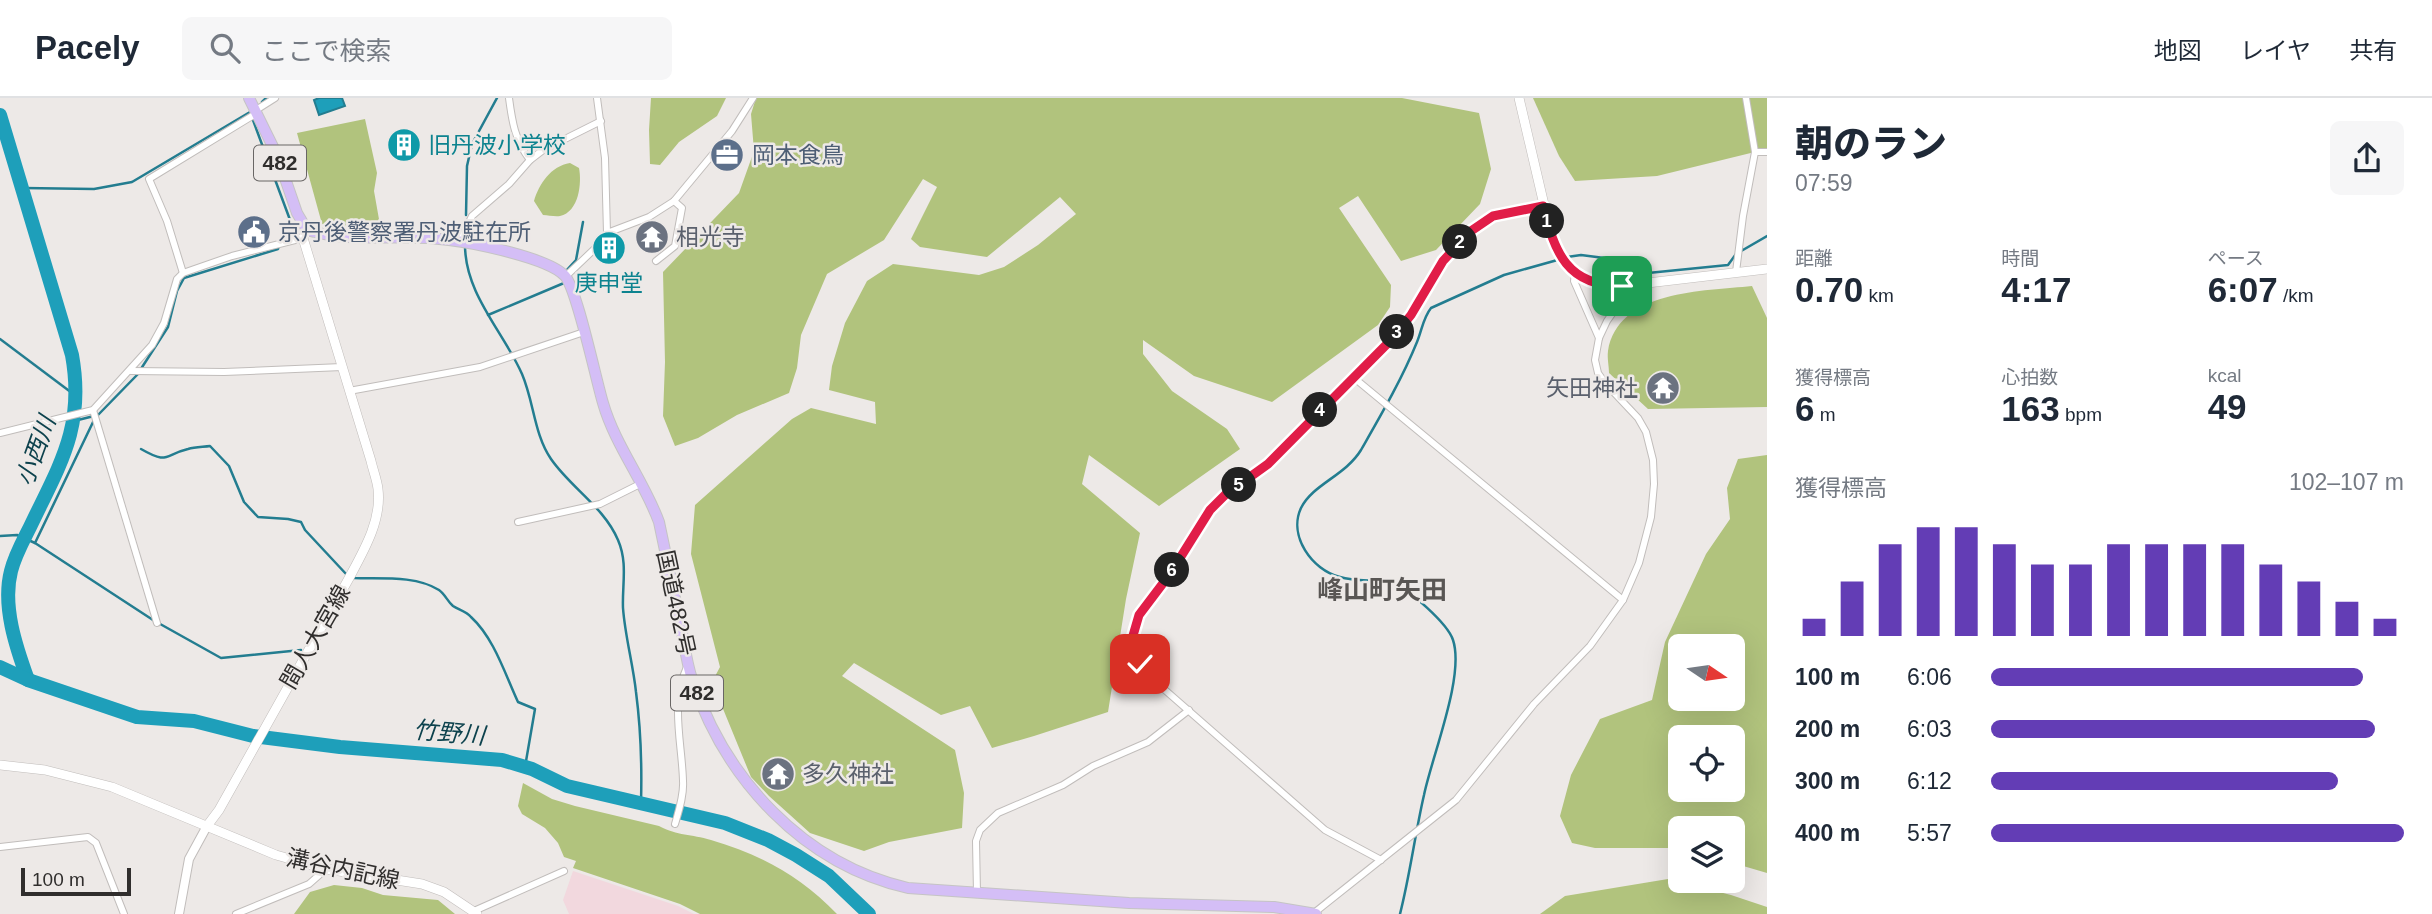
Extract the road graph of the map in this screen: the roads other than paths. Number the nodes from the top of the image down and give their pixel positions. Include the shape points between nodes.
1 (249, 98) edge
2 (275, 98) edge
3 (509, 98) edge
4 (597, 98) edge
5 (753, 98) edge
6 (1519, 98) edge
7 (1746, 98) edge
8 (257, 111) junction
9 (601, 121) junction
10 (1755, 152) junction
11 (1767, 152) edge
12 (530, 160) junction
13 (674, 201) junction
14 (1543, 206) junction
15 (607, 233) junction
16 (305, 234) junction
17 (460, 241) junction
18 (656, 261) dead end
19 (1767, 269) edge
20 (1736, 272) junction
21 (183, 273) junction
22 (1576, 273) junction
23 (566, 276) junction
24 (1633, 284) junction
25 (584, 332) junction
26 (1599, 338) junction
27 (342, 367) junction
28 (131, 371) junction
29 (1353, 377) junction
30 (349, 391) junction
31 (93, 411) junction
32 (0, 433) edge
33 (642, 483) junction
34 (518, 522) dead end
35 (1623, 600) junction
36 (157, 624) dead end
37 (689, 664) junction
38 (1189, 710) junction
39 (0, 765) edge
40 (675, 824) dead end
41 (207, 826) junction
42 (0, 846) edge
43 (1381, 860) junction
44 (326, 869) junction
45 (564, 871) dead end
46 (977, 893) junction
47 (476, 913) edge
48 (124, 914) edge
49 (180, 914) edge
50 (236, 914) edge
51 (1314, 914) edge

1 - 8 highway, 482
2 - 8 street
3 - 12 street via 512,125
4 - 9 street
5 - 13 street
6 - 14 main road
7 - 10 street
8 - 16 highway, 482
8 - 21 street via 149,179
9 - 12 street
9 - 15 street
10 - 11 street
10 - 20 street
12 - 17 street via 471,216
13 - 15 street via 649,217
13 - 18 street via 682,208 675,246
14 - 22 main road via 1552,239
14 - 29 street via 1493,216 1471,231 1443,261 1391,340
15 - 23 street
16 - 17 highway
16 - 21 street
16 - 27 main road, 間人大宮線
17 - 23 highway via 527,258
19 - 20 main road
20 - 24 main road
21 - 28 street via 164,323
22 - 24 main road via 1597,284
22 - 26 street via 1574,281
23 - 25 highway, 国道482号 / 482
24 - 26 street
25 - 30 street via 480,367
25 - 33 highway, 国道482号 / 482 via 611,428
26 - 35 street via 1598,373 1638,418 1653,460 1651,517
27 - 28 street
27 - 30 main road, 間人大宮線
28 - 31 street
29 - 35 street
29 - 38 street via 1268,464 1210,510 1139,615 1132,639 1134,653 1157,683
30 - 41 main road, 間人大宮線 via 378,490 367,545
31 - 32 street
31 - 36 street
33 - 34 street via 600,504
33 - 37 highway, 国道482号 / 482 via 659,523
35 - 43 street via 1590,646 1534,704 1456,800
37 - 40 street via 678,699 683,792
37 - 46 highway, 国道482号 / 482 via 709,721 744,781 784,823 821,852 870,877 908,888
38 - 43 street via 1325,830
38 - 46 street via 1148,741 998,813 980,830 976,841
39 - 41 main road via 91,781
41 - 44 main road, 溝谷内記線 via 276,855
41 - 49 street via 189,859
42 - 48 street via 88,837 96,843
43 - 51 street
44 - 47 main road, 溝谷内記線 via 422,884
44 - 50 street via 309,884
45 - 47 street
46 - 51 highway, 国道482号 / 482 via 1263,907

